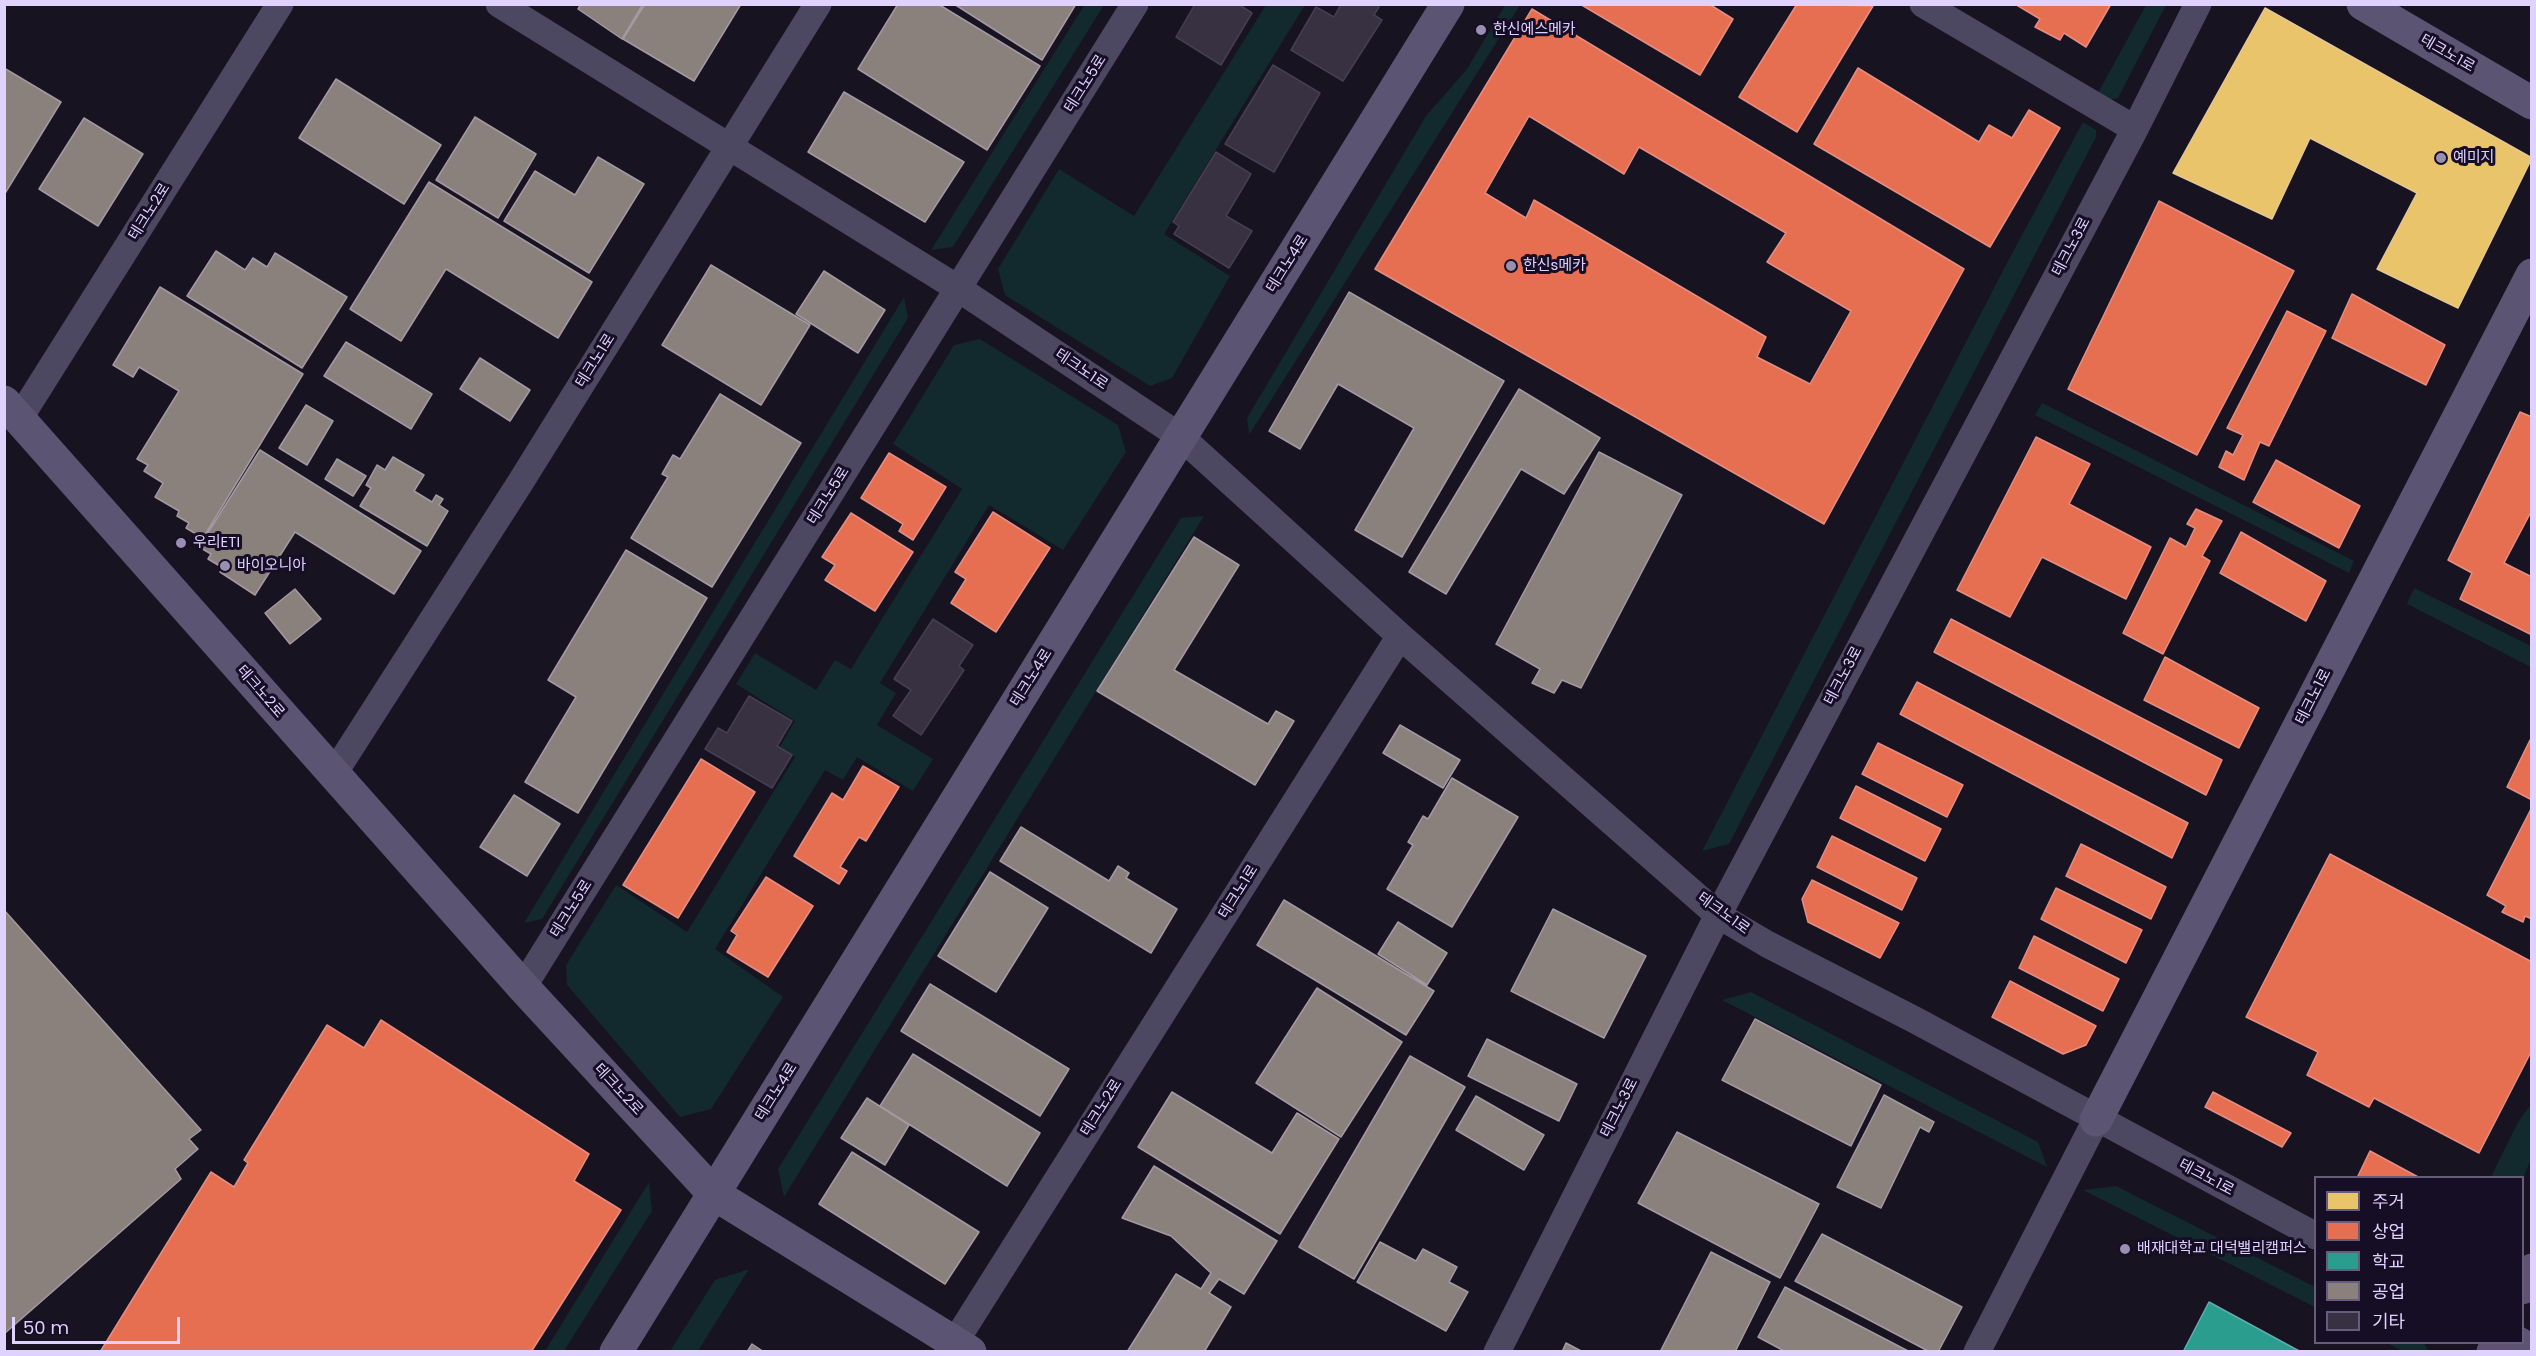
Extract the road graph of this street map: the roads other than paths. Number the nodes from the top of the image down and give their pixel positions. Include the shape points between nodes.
1 (280, 4) edge
2 (499, 4) edge
3 (818, 4) edge
4 (1135, 4) edge
5 (1448, 4) edge
6 (1923, 4) edge
7 (2198, 4) edge
8 (2363, 4) edge
9 (2532, 103) edge
10 (2135, 129) junction
11 (729, 147) junction
12 (2532, 275) edge
13 (959, 290) junction
14 (12, 410) edge
15 (1181, 437) junction
16 (1400, 636) junction
17 (333, 775) junction
18 (1718, 915) junction
19 (523, 987) junction
20 (1154, 1026) joint
21 (2096, 1119) junction
22 (714, 1194) junction
23 (2314, 1235) edge
24 (2532, 1270) edge
25 (2524, 1286) edge
26 (962, 1347) edge
27 (616, 1352) edge
28 (1497, 1352) edge
29 (1977, 1352) edge

1 - 14 street, 테크노2로
2 - 11 street, 테크노1로
3 - 11 street, 테크노1로
4 - 13 street, 테크노5로
5 - 15 main road, 테크노4로
6 - 10 street
7 - 10 street, 테크노3로
8 - 9 main road, 테크노1로
10 - 18 street, 테크노3로
11 - 13 street, 테크노1로
11 - 17 street, 테크노1로
12 - 21 main road, 테크노1로
13 - 15 street, 테크노1로
13 - 19 street, 테크노5로
14 - 17 main road, 테크노2로
15 - 16 street, 테크노1로
15 - 22 main road, 테크노4로
16 - 18 street, 테크노1로
16 - 20 street, 테크노1로
17 - 19 main road, 테크노2로
18 - 21 street, 테크노1로
18 - 28 street, 테크노3로
19 - 22 main road, 테크노2로
20 - 26 street, 테크노2로
21 - 23 street, 테크노1로
21 - 29 street, 테크노1로
22 - 26 main road, 테크노2로
22 - 27 main road, 테크노4로
24 - 25 main road

